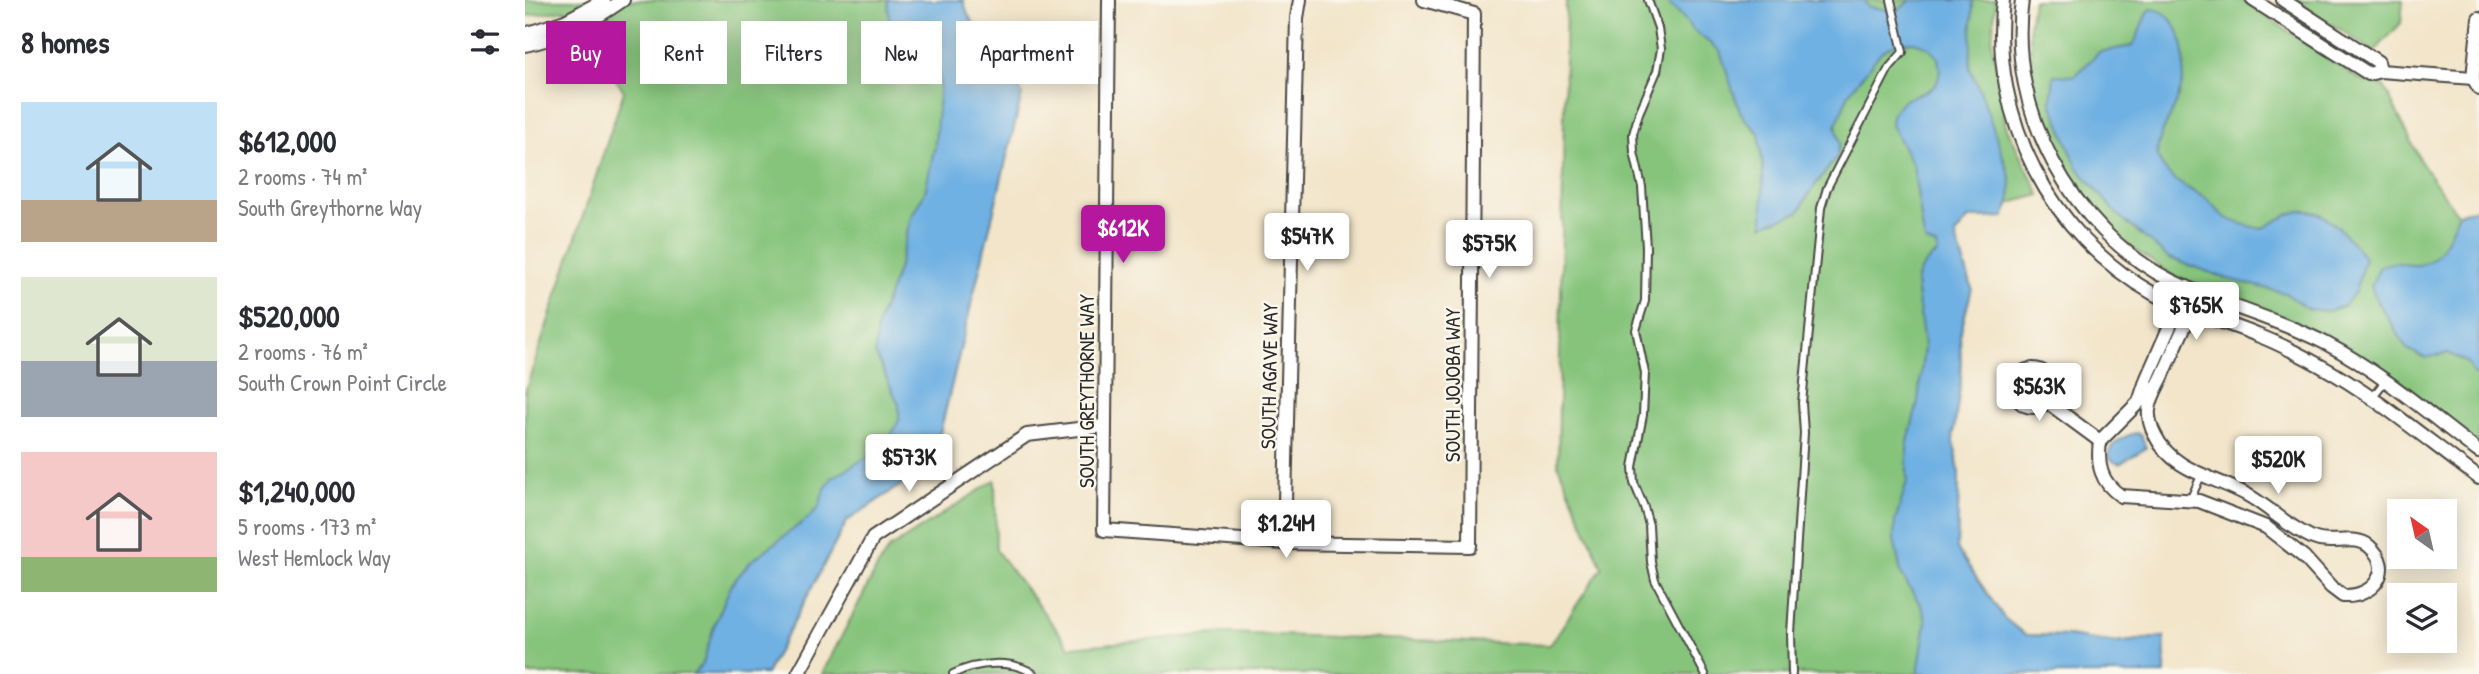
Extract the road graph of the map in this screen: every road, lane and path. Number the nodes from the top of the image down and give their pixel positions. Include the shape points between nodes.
1 (604, 0) edge
2 (623, 0) edge
3 (1109, 0) edge
4 (1300, 0) edge
5 (1424, 0) edge
6 (1648, 0) edge
7 (2003, 0) edge
8 (2022, 0) edge
9 (2253, 0) edge
10 (2283, 0) edge
11 (1892, 4) edge
12 (2479, 18) edge
13 (525, 34) edge
14 (525, 46) edge
15 (2380, 71) junction
16 (2476, 83) edge
17 (2187, 287) junction
18 (2200, 293) junction
19 (2179, 305) junction
20 (2192, 311) junction
21 (2385, 381) junction
22 (2371, 399) junction
23 (2047, 402) dead end
24 (2144, 404) junction
25 (1104, 426) junction
26 (2100, 441) junction
27 (2479, 452) edge
28 (2201, 476) junction
29 (2479, 478) edge
30 (2190, 500) junction
31 (2296, 528) junction
32 (2287, 542) junction
33 (1284, 543) junction
34 (798, 674) edge
35 (953, 674) edge
36 (1034, 674) edge
37 (1705, 674) edge
38 (1793, 674) edge

1 - 13 street via 565,21
2 - 14 street via 589,22
3 - 25 street, SOUTH GREYTHORNE WAY
4 - 33 street, SOUTH AGAVE WAY
5 - 33 street, SOUTH JOJOBA WAY via 1474,14 1470,545
6 - 37 lane via 1661,49 1633,134 1646,247 1645,302 1636,330 1645,373 1634,483 1649,525 1655,580
7 - 19 street via 2000,33 2007,89 2020,139 2042,185 2072,226 2107,260 2137,284
8 - 17 street via 2026,79 2051,158 2081,206 2118,243
9 - 15 street via 2369,74
10 - 15 street via 2378,62
11 - 38 lane via 1903,52 1889,68 1821,208 1803,395 1790,646
12 - 16 street
15 - 16 street
17 - 18 street
17 - 19 street
18 - 20 street
18 - 21 street via 2307,334
19 - 20 street
19 - 24 street via 2147,378
20 - 22 street via 2289,349
20 - 24 street
21 - 22 lane
21 - 27 street
22 - 29 street
23 - 26 street
24 - 26 street
24 - 28 street via 2164,450
25 - 33 street, SOUTH GREYTHORNE WAY via 1104,530
25 - 34 street via 1027,435 873,538
26 - 30 street via 2099,469 2121,496
28 - 30 lane
28 - 31 street via 2249,496
30 - 32 street via 2248,519
31 - 32 lane
31 - 32 street via 2329,543 2367,544 2379,563 2377,583 2367,593 2343,596
35 - 36 lane via 1012,664

